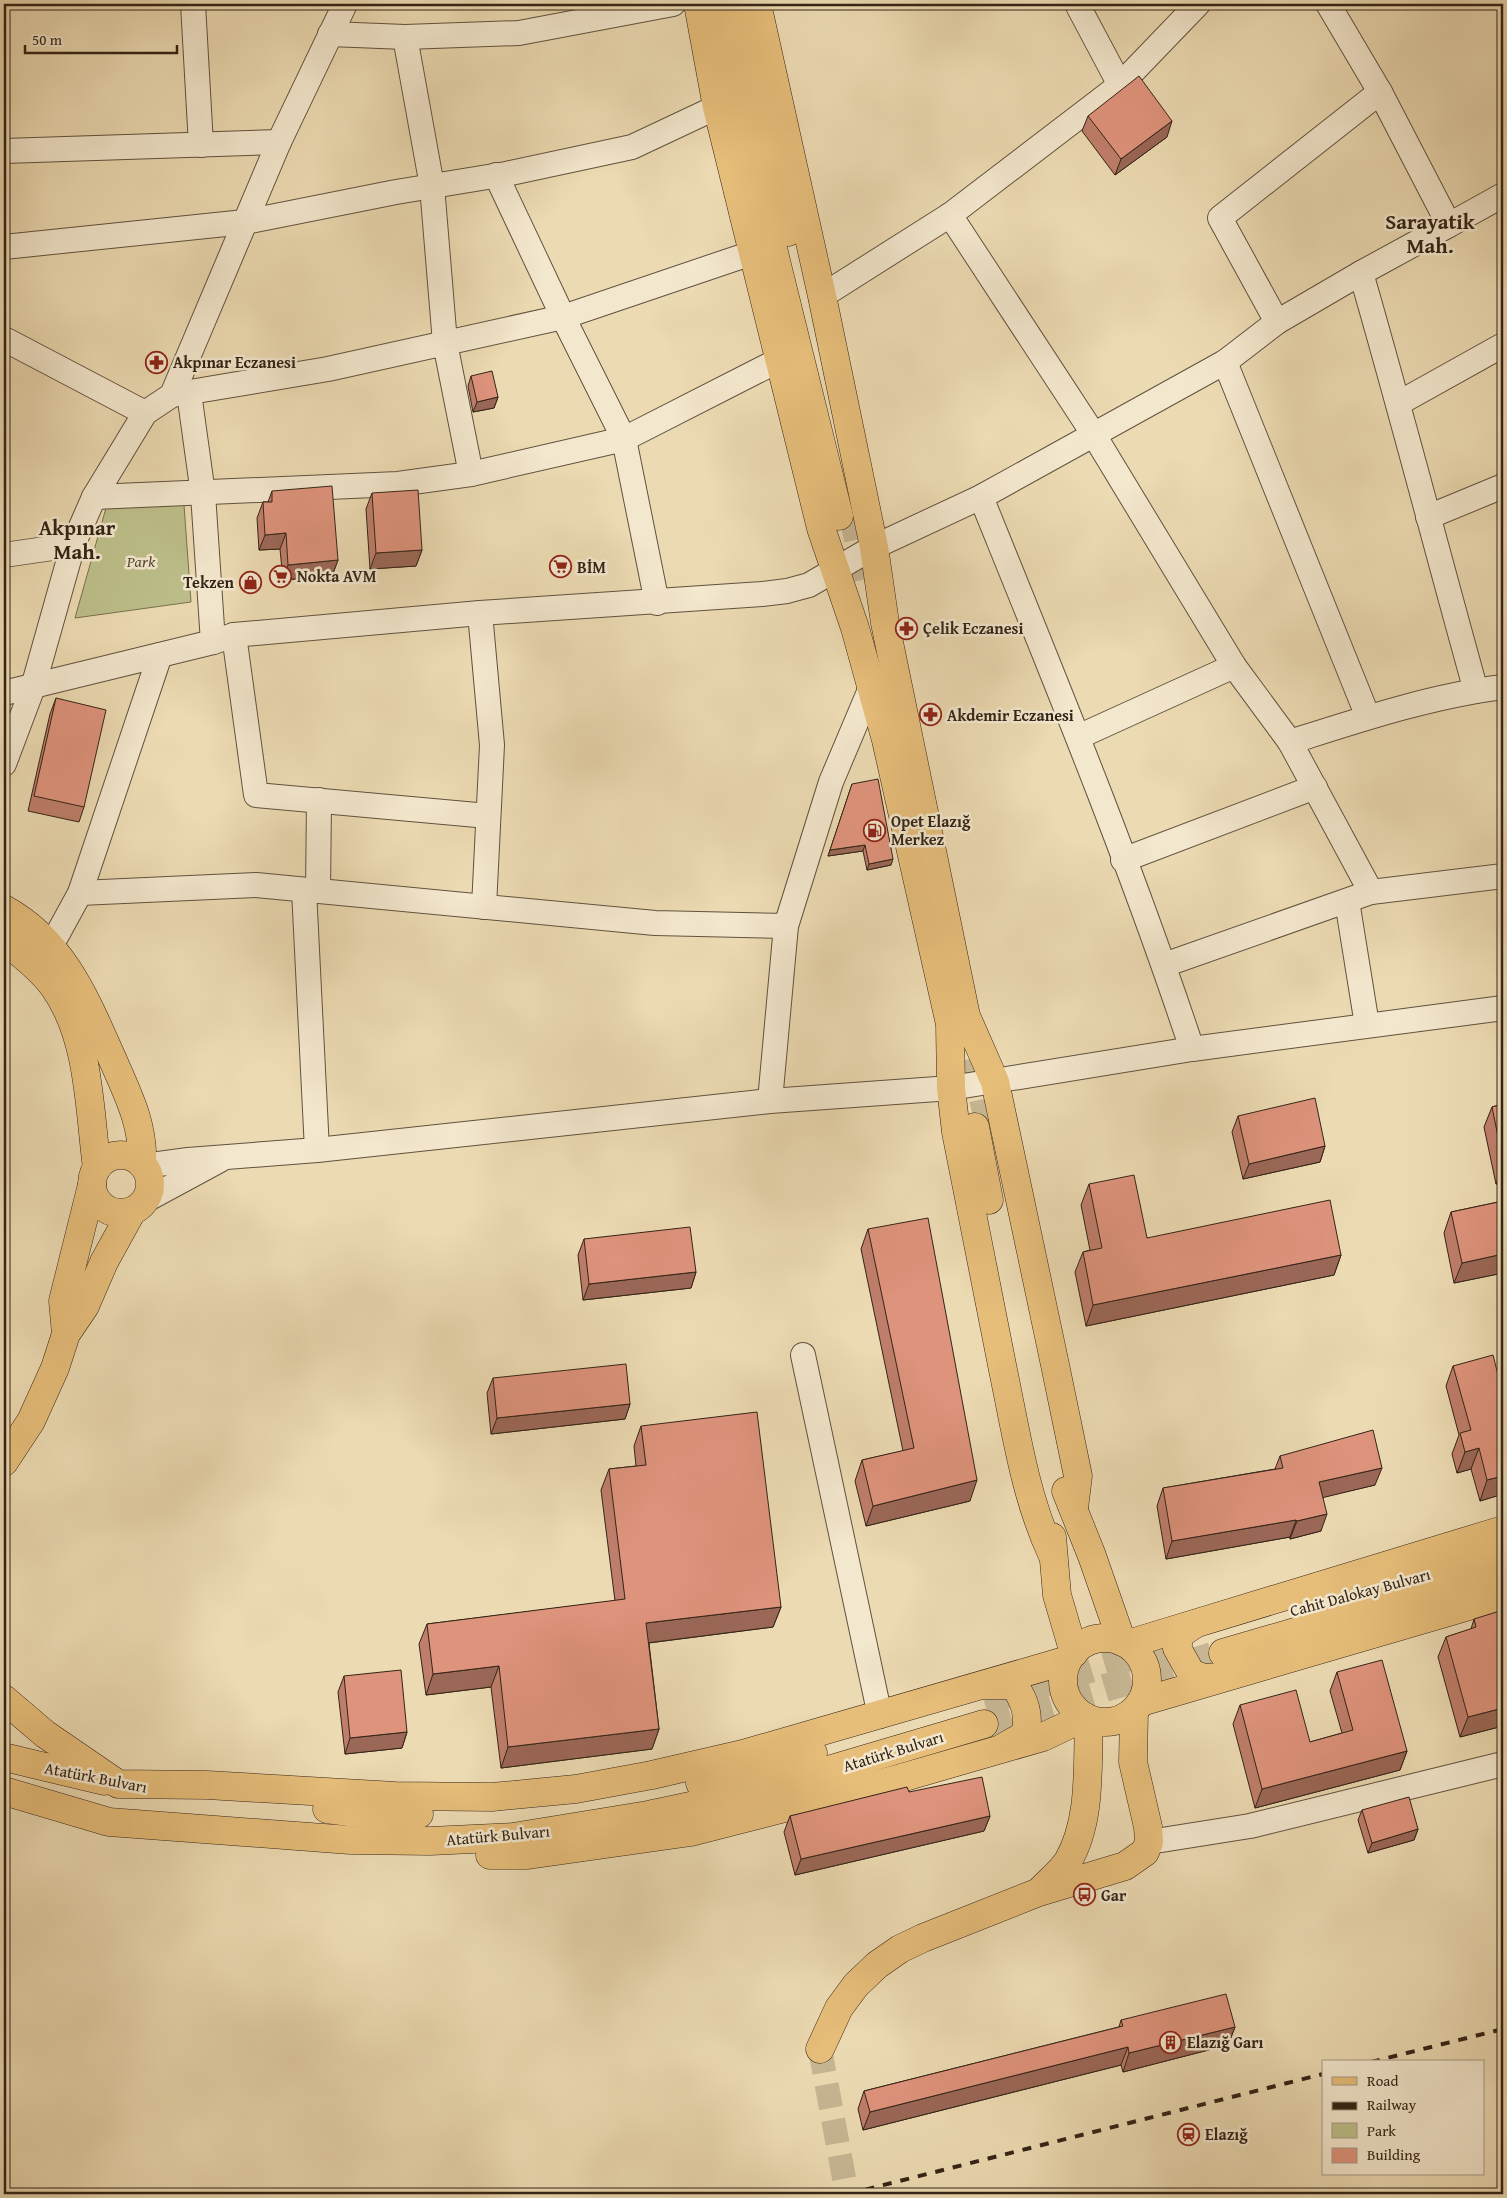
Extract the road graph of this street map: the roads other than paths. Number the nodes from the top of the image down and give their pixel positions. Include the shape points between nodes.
1 (193, 4) edge
2 (345, 4) edge
3 (673, 4) edge
4 (698, 4) edge
5 (716, 4) edge
6 (736, 4) edge
7 (757, 4) edge
8 (1077, 4) edge
9 (1198, 4) edge
10 (1328, 4) edge
11 (639, 7) edge
12 (330, 34) junction
13 (405, 37) junction
14 (1120, 84) junction
15 (1380, 92) junction
16 (717, 107) junction
17 (279, 142) junction
18 (201, 144) junction
19 (4, 151) edge
20 (496, 175) junction
21 (432, 186) junction
22 (1503, 195) edge
23 (950, 215) junction
24 (245, 222) junction
25 (1449, 225) junction
26 (4, 247) edge
27 (752, 253) junction
28 (1361, 273) junction
29 (822, 296) junction
30 (563, 317) junction
31 (1277, 322) junction
32 (4, 339) edge
33 (445, 343) junction
34 (1503, 345) edge
35 (779, 360) junction
36 (1225, 362) junction
37 (181, 394) junction
38 (1399, 403) junction
39 (145, 413) junction
40 (1094, 435) junction
41 (624, 439) junction
42 (471, 474) junction
43 (1503, 486) edge
44 (202, 494) junction
45 (94, 497) junction
46 (981, 497) junction
47 (1428, 518) junction
48 (73, 545) junction
49 (874, 547) junction
50 (4, 555) edge
51 (835, 569) junction
52 (657, 603) junction
53 (480, 613) junction
54 (224, 638) junction
55 (160, 655) junction
56 (1234, 666) junction
57 (872, 685) junction
58 (33, 687) junction
59 (1503, 688) edge
60 (1476, 690) junction
61 (4, 693) edge
62 (1368, 717) junction
63 (1078, 737) junction
64 (1290, 742) junction
65 (4, 764) edge
66 (1315, 787) junction
67 (319, 800) junction
68 (488, 816) junction
69 (1123, 860) junction
70 (1503, 876) edge
71 (311, 891) junction
72 (1371, 892) junction
73 (80, 893) junction
74 (1347, 901) junction
75 (484, 907) junction
76 (4, 909) edge
77 (786, 926) junction
78 (4, 940) edge
79 (51, 946) junction
80 (1164, 965) junction
81 (1503, 1008) edge
82 (1367, 1025) junction
83 (1192, 1049) junction
84 (995, 1082) junction
85 (951, 1088) junction
86 (770, 1101) junction
87 (317, 1150) junction
88 (224, 1158) junction
89 (143, 1165) junction
90 (94, 1177) junction
91 (139, 1205) junction
92 (66, 1334) junction
93 (803, 1354) dead end
94 (4, 1462) edge
95 (1074, 1508) junction
96 (1503, 1530) edge
97 (1503, 1550) edge
98 (1052, 1554) junction
99 (1503, 1571) edge
100 (1503, 1596) edge
101 (1125, 1643) junction
102 (1215, 1646) junction
103 (1071, 1656) junction
104 (4, 1700) edge
105 (981, 1704) junction
106 (1138, 1707) junction
107 (880, 1716) junction
108 (1086, 1718) junction
109 (1001, 1749) junction
110 (4, 1757) edge
111 (1503, 1764) edge
112 (118, 1784) junction
113 (4, 1791) edge
114 (109, 1822) junction
115 (1149, 1842) junction
116 (1039, 1892) junction
117 (820, 2049) tunnel mouth

1 - 18 street
2 - 12 street
3 - 11 street
4 - 16 main road
5 - 6 main road via 776,261 846,514
7 - 29 main road
8 - 14 street
9 - 14 street
10 - 15 street
11 - 13 street via 518,33
12 - 13 street
12 - 17 street
13 - 21 street
14 - 23 street
15 - 25 street
15 - 31 street via 1220,218
16 - 20 street via 632,147
16 - 27 main road
17 - 18 street
17 - 24 street
18 - 19 street
20 - 21 street
20 - 30 street
21 - 24 street
21 - 33 street
22 - 25 street
23 - 29 street
23 - 40 street
24 - 26 street
24 - 37 street
25 - 28 street
27 - 30 street
27 - 35 main road
28 - 31 street
28 - 38 street
29 - 49 main road
30 - 33 street
30 - 41 street
31 - 36 street
32 - 39 street
33 - 37 street via 328,369
33 - 42 street
34 - 38 street
35 - 41 street
35 - 51 main road via 821,528
36 - 40 street
36 - 62 street
37 - 39 street
37 - 44 street
38 - 47 street
39 - 45 street
40 - 46 street
40 - 56 street
41 - 42 street
41 - 52 street
42 - 44 street via 398,484
43 - 47 street
44 - 45 street
44 - 54 street
45 - 48 street
46 - 49 street
46 - 63 street
47 - 60 street
48 - 50 street
48 - 58 street
49 - 51 street
49 - 84 main road via 885,623 966,1016
51 - 52 street via 787,592
51 - 57 main road
52 - 53 street
53 - 54 street
53 - 68 street via 492,745
54 - 55 street
54 - 67 street via 256,794
55 - 58 street
55 - 73 street
56 - 63 street
56 - 64 street
57 - 77 street via 831,782
57 - 85 main road via 950,1024
58 - 61 street
58 - 65 street
59 - 60 street
60 - 62 street
62 - 64 street
63 - 69 street
64 - 66 street
66 - 69 street
66 - 72 street
67 - 68 street
67 - 71 street
68 - 75 street
69 - 80 street
70 - 72 street
71 - 73 street via 256,885
71 - 75 street
71 - 87 street
72 - 74 street
73 - 79 street
74 - 80 street
74 - 82 street
75 - 77 street via 656,923
76 - 79 main road via 33,928
77 - 86 street
78 - 90 main road via 54,987 77,1033 86,1080
79 - 89 main road via 88,1003 137,1114
80 - 83 street
81 - 82 street
82 - 83 street
83 - 84 street
84 - 85 street
84 - 95 main road via 1078,1476
85 - 86 street
85 - 98 main road via 956,1132 1026,1480 1039,1525
86 - 87 street
87 - 88 street
88 - 89 street
88 - 91 street
89 - 90 main road via 129,1156 120,1155 103,1161
89 - 91 main road via 150,1182
90 - 91 main road via 94,1194 105,1208 123,1213
90 - 92 main road via 63,1301
91 - 92 main road via 104,1262 85,1306
92 - 94 main road via 31,1422
93 - 107 street
95 - 98 main road via 1059,1477 982,1126 1052,1525
95 - 101 main road
96 - 102 main road
97 - 102 main road, Cahit Dalokay Bulvarı
98 - 103 main road via 1057,1595
99 - 102 main road, Cahit Dalokay Bulvarı
100 - 102 main road
101 - 102 main road
101 - 103 main road via 1102,1638 1088,1641
101 - 106 main road via 1138,1654 1148,1679 1146,1693
102 - 106 main road
103 - 105 main road
103 - 108 main road via 1063,1673 1063,1687 1068,1700
104 - 112 main road
105 - 107 main road
105 - 109 main road via 1014,1685 1023,1697 1028,1725 1025,1735
105 - 112 main road, Atatürk Bulvarı via 756,1772 621,1799 488,1813 372,1815
105 - 114 main road, Atatürk Bulvarı via 747,1794 648,1815 513,1837 350,1840
106 - 108 main road via 1117,1721 1102,1723
106 - 115 main road via 1133,1762
107 - 112 main road via 652,1775 576,1788 492,1797
108 - 109 main road via 1043,1737
108 - 116 main road via 1087,1789 1077,1843 1067,1862
109 - 114 main road via 691,1832 528,1855 366,1857 224,1848
110 - 112 main road, Atatürk Bulvarı
111 - 115 street via 1250,1826
113 - 114 main road, Atatürk Bulvarı
115 - 116 main road via 1145,1852 1125,1866
116 - 117 main road via 923,1938 878,1965 856,1985 839,2008

